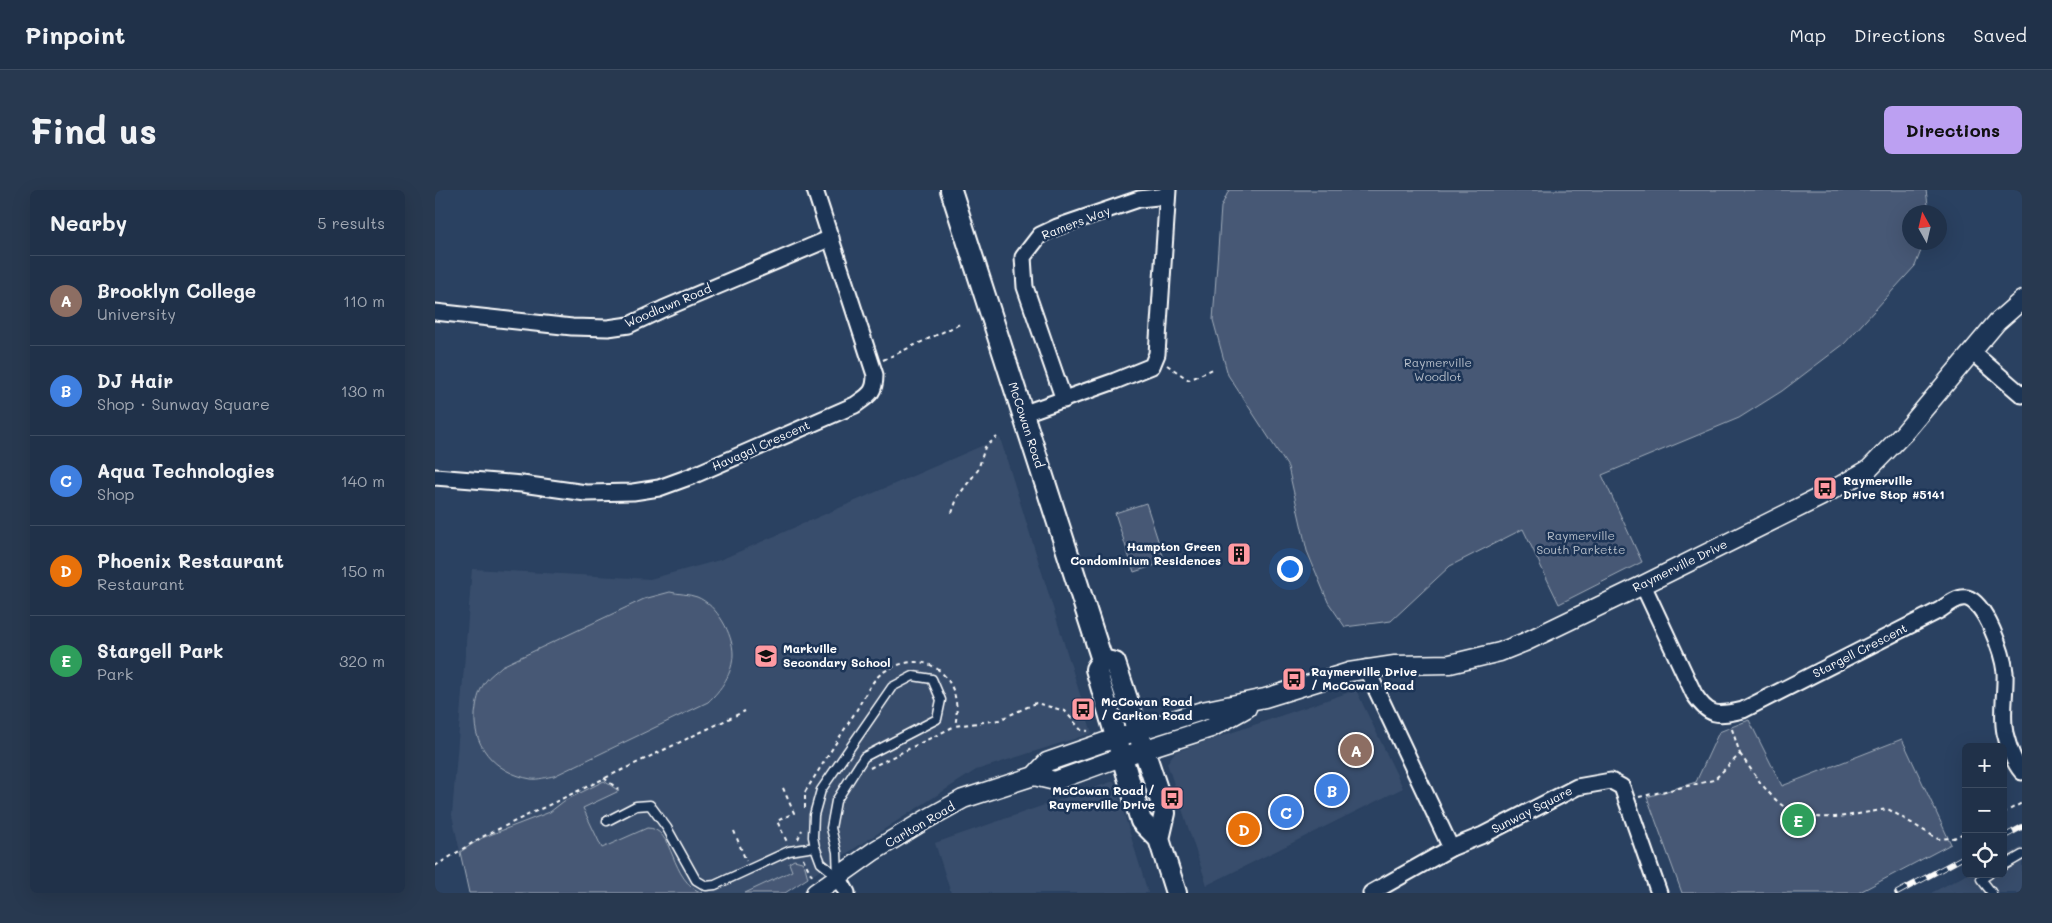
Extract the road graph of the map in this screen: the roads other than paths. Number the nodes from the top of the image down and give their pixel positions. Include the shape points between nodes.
1 (815, 190) edge
2 (951, 190) edge
3 (1168, 193) edge
4 (831, 238) junction
5 (2022, 300) edge
6 (435, 312) edge
7 (1972, 352) junction
8 (2022, 395) edge
9 (1064, 400) junction
10 (1022, 414) junction
11 (435, 477) edge
12 (1643, 585) junction
13 (1102, 660) junction
14 (1366, 668) junction
15 (1142, 740) junction
16 (1118, 747) junction
17 (2022, 772) edge
18 (607, 821) dead end
19 (1159, 839) junction
20 (815, 848) junction
21 (1451, 848) junction
22 (2022, 855) edge
23 (2007, 864) edge
24 (837, 878) junction
25 (1983, 878) edge
26 (815, 893) edge
27 (847, 893) edge
28 (1176, 893) edge
29 (1371, 893) edge
30 (1659, 893) edge
31 (1992, 893) edge

1 - 4 street, Havagal Crescent
2 - 10 main road, McCowan Road
3 - 9 street, Ramers Way via 1157,354 1151,366
3 - 9 street, Ramers Way via 1139,199 1057,227 1040,235 1023,257 1025,287
4 - 6 street, Woodlawn Road via 629,325 571,327
4 - 11 street, Havagal Crescent via 875,375 875,388 855,405 659,488 586,493
5 - 7 street, Raymerville Drive via 1997,322
7 - 8 street
7 - 12 street, Raymerville Drive via 1899,439 1869,469 1822,496
9 - 10 street
10 - 13 main road, McCowan Road
12 - 14 street, Raymerville Drive via 1499,652 1450,664
12 - 17 street, Stargell Crescent via 1694,694 1712,713 1727,714 1743,710 1948,604 1967,598 1977,604 1993,630 2005,670 2005,734
13 - 15 main road via 1115,663
13 - 16 main road, McCowan Road via 1096,669
14 - 15 street, Raymerville Drive via 1265,698 1211,728
14 - 21 street
15 - 16 street, Raymerville Drive
15 - 19 main road via 1165,813
16 - 19 main road, McCowan Road via 1141,821
16 - 24 street, Carlton Road via 1055,781 1034,776 963,799 901,834
18 - 20 lane via 636,806 650,805 696,880 706,886 715,885 789,851
19 - 28 main road, McCowan Road
20 - 24 lane via 821,863
20 - 24 lane via 814,815 821,790 892,687 913,676 932,679 941,700 937,719 864,757 836,801 831,828 837,852
21 - 29 street, Sunway Square
21 - 30 street, Sunway Square via 1577,787 1611,782 1622,787
22 - 23 lane
24 - 26 street, Carlton Road
24 - 27 street
25 - 31 lane

